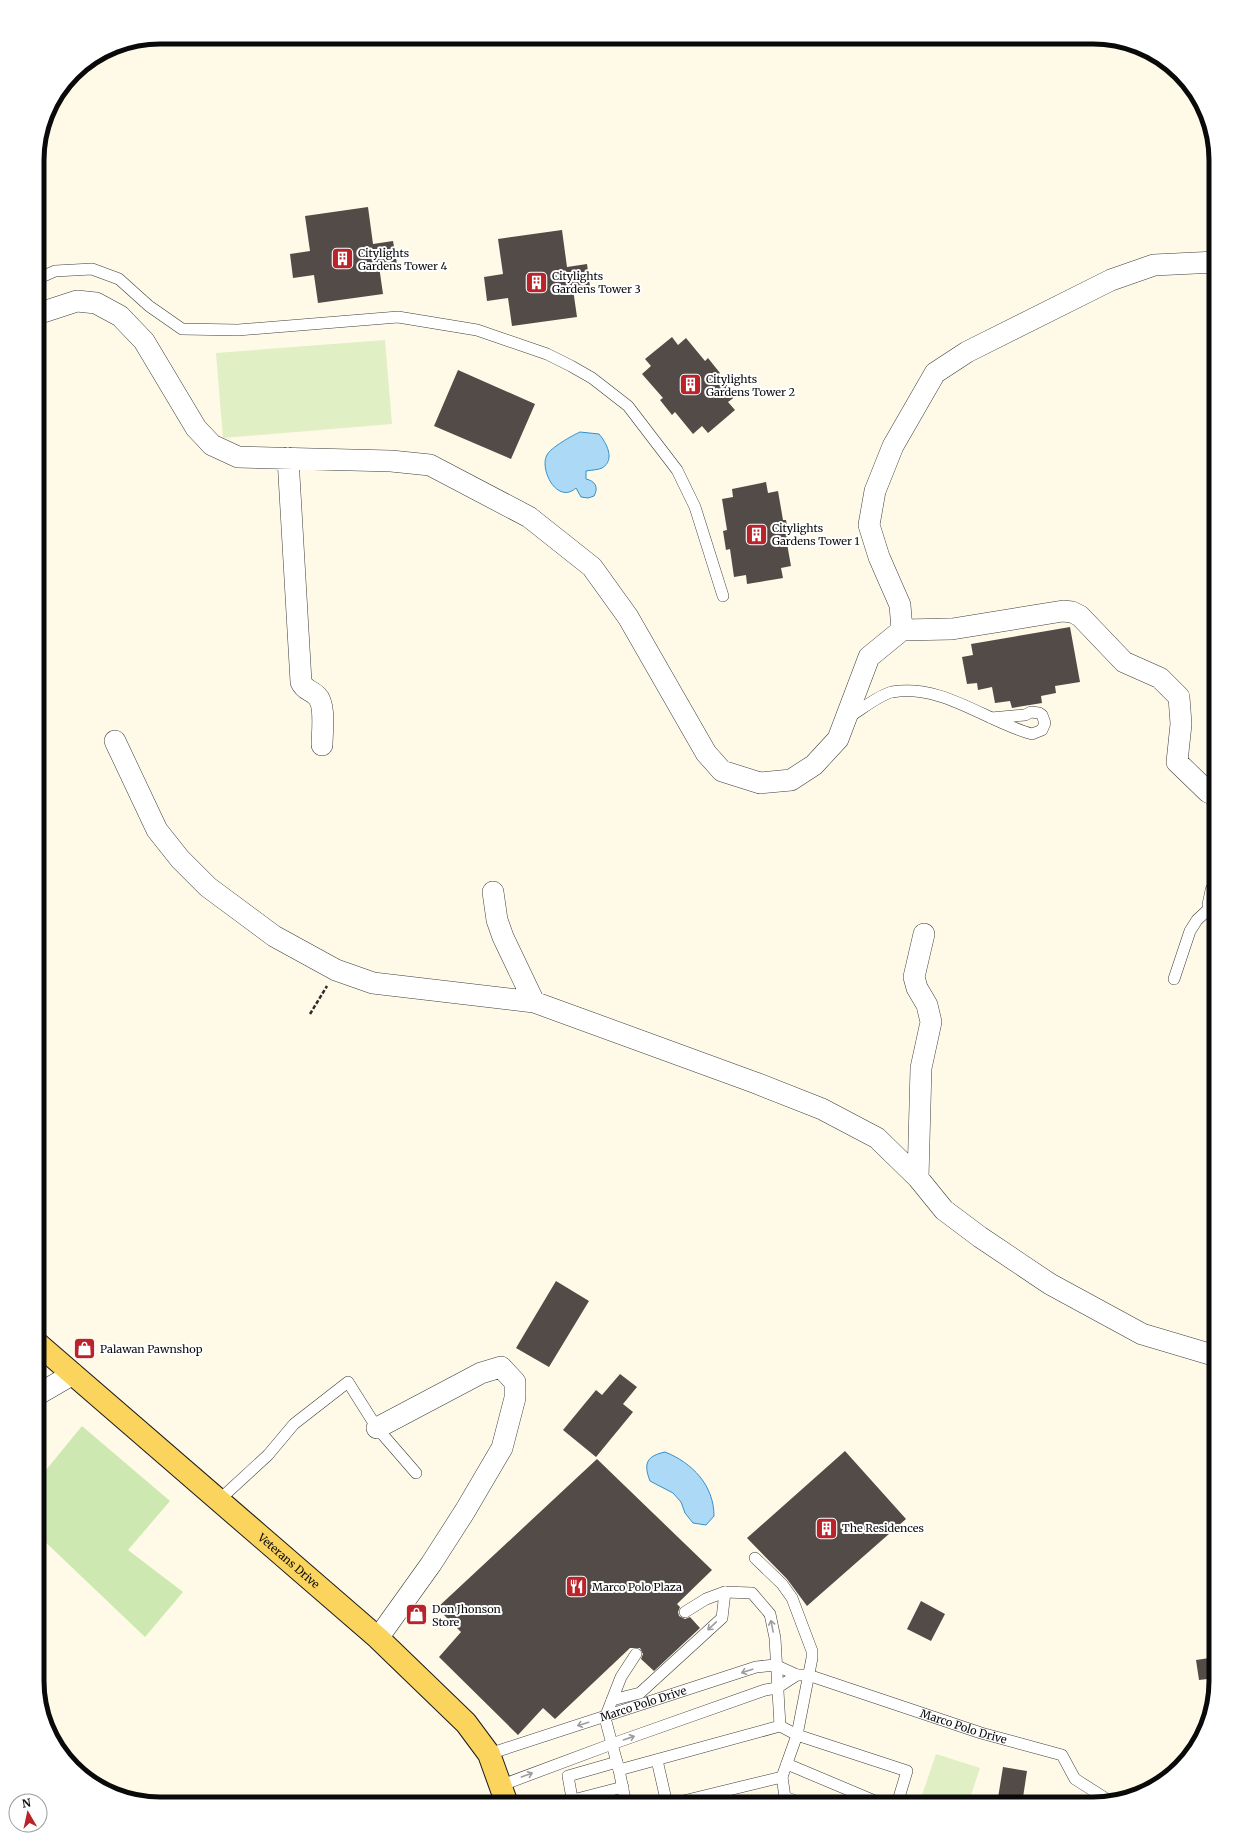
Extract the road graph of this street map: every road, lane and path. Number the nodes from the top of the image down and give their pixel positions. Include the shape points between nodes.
1 (1209, 262) edge
2 (44, 276) edge
3 (44, 312) edge
4 (288, 458) junction
5 (723, 596) dead end
6 (902, 630) junction
7 (1025, 715) junction
8 (991, 718) junction
9 (844, 719) junction
10 (1026, 732) junction
11 (115, 741) dead end
12 (322, 745) dead end
13 (1209, 789) edge
14 (493, 892) dead end
15 (1209, 908) edge
16 (924, 934) dead end
17 (336, 970) junction
18 (1174, 979) dead end
19 (534, 1002) junction
20 (310, 1014) dead end
21 (918, 1178) junction
22 (44, 1349) edge
23 (1209, 1354) edge
24 (73, 1374) junction
25 (44, 1392) edge
26 (377, 1428) junction
27 (416, 1474) dead end
28 (218, 1501) junction
29 (755, 1558) dead end
30 (725, 1592) junction
31 (685, 1612) dead end
32 (378, 1638) junction
33 (636, 1654) dead end
34 (775, 1665) junction
35 (802, 1675) junction
36 (777, 1688) junction
37 (612, 1700) junction
38 (605, 1718) junction
39 (780, 1726) junction
40 (798, 1734) junction
41 (612, 1744) junction
42 (489, 1754) junction
43 (657, 1760) junction
44 (787, 1764) junction
45 (618, 1766) junction
46 (782, 1777) junction
47 (623, 1787) junction
48 (504, 1794) edge
49 (1102, 1796) edge
50 (572, 1797) edge
51 (590, 1797) edge
52 (625, 1797) edge
53 (665, 1797) edge
54 (700, 1797) edge
55 (786, 1797) edge
56 (865, 1797) edge
57 (899, 1797) edge

1 - 6 street via 1154,265 1111,280 968,352 935,373 893,446 875,491 869,525 879,557 900,605
2 - 5 lane via 55,271 92,269 119,279 149,306 182,328 238,330 398,317 477,330 547,354 592,378 628,406 677,470 695,507
3 - 4 street via 77,301 96,304 120,316 144,341 196,428 212,445 238,457
4 - 9 street via 391,461 430,465 529,517 592,567 628,617 706,753 722,771 760,783 791,780 814,765 838,738
4 - 12 street via 301,682 303,688 312,692 322,703
6 - 9 street via 869,657
6 - 13 street via 952,629 1063,611 1080,616 1124,662 1160,678 1179,697 1181,724 1178,762
7 - 8 lane
7 - 10 lane via 1022,722
7 - 10 lane via 1031,712 1039,713 1044,719 1039,733
8 - 9 lane via 928,692 892,692
8 - 10 lane
11 - 17 street via 157,830 180,859 208,887 274,936
14 - 19 street via 497,920 503,937
15 - 18 lane via 1190,931
16 - 21 street via 914,977 927,1005 931,1022 921,1068
17 - 19 street via 373,983
17 - 20 path
19 - 21 street via 756,1083 822,1110 877,1138
21 - 23 street via 944,1210 1050,1284 1142,1334
22 - 24 main road, Veterans Drive
24 - 25 street
24 - 28 main road, Veterans Drive
26 - 27 lane
26 - 28 lane via 348,1382 294,1424 268,1455
26 - 32 street via 481,1373 501,1367 515,1382 515,1398 502,1448 431,1564
28 - 32 main road, Veterans Drive
29 - 35 lane via 782,1584 792,1598 812,1651 812,1658
30 - 31 lane via 706,1599
34 -> 30 lane via 775,1638 770,1614 752,1593
30 -> 37 lane via 722,1618 640,1693
32 - 42 main road, Veterans Drive via 466,1723
33 - 37 lane via 621,1677
34 - 35 lane, Marco Polo Drive
34 - 36 lane
34 -> 38 lane, Marco Polo Drive via 756,1667
35 - 36 lane
35 - 40 lane
35 - 49 lane, Marco Polo Drive via 981,1733 1062,1754 1075,1779
36 - 39 lane
41 -> 36 lane
37 - 38 lane
38 - 41 lane
38 -> 42 lane, Marco Polo Drive
39 - 40 lane
39 - 43 lane
40 - 44 lane
40 - 57 lane via 907,1771
41 - 45 lane
48 -> 41 lane
42 - 48 main road, Veterans Drive
43 - 45 lane
43 - 53 lane
44 - 46 lane
44 - 56 lane
45 - 47 lane
45 - 50 lane via 568,1776
46 - 54 lane
46 - 55 lane
47 - 51 lane
47 - 52 lane

